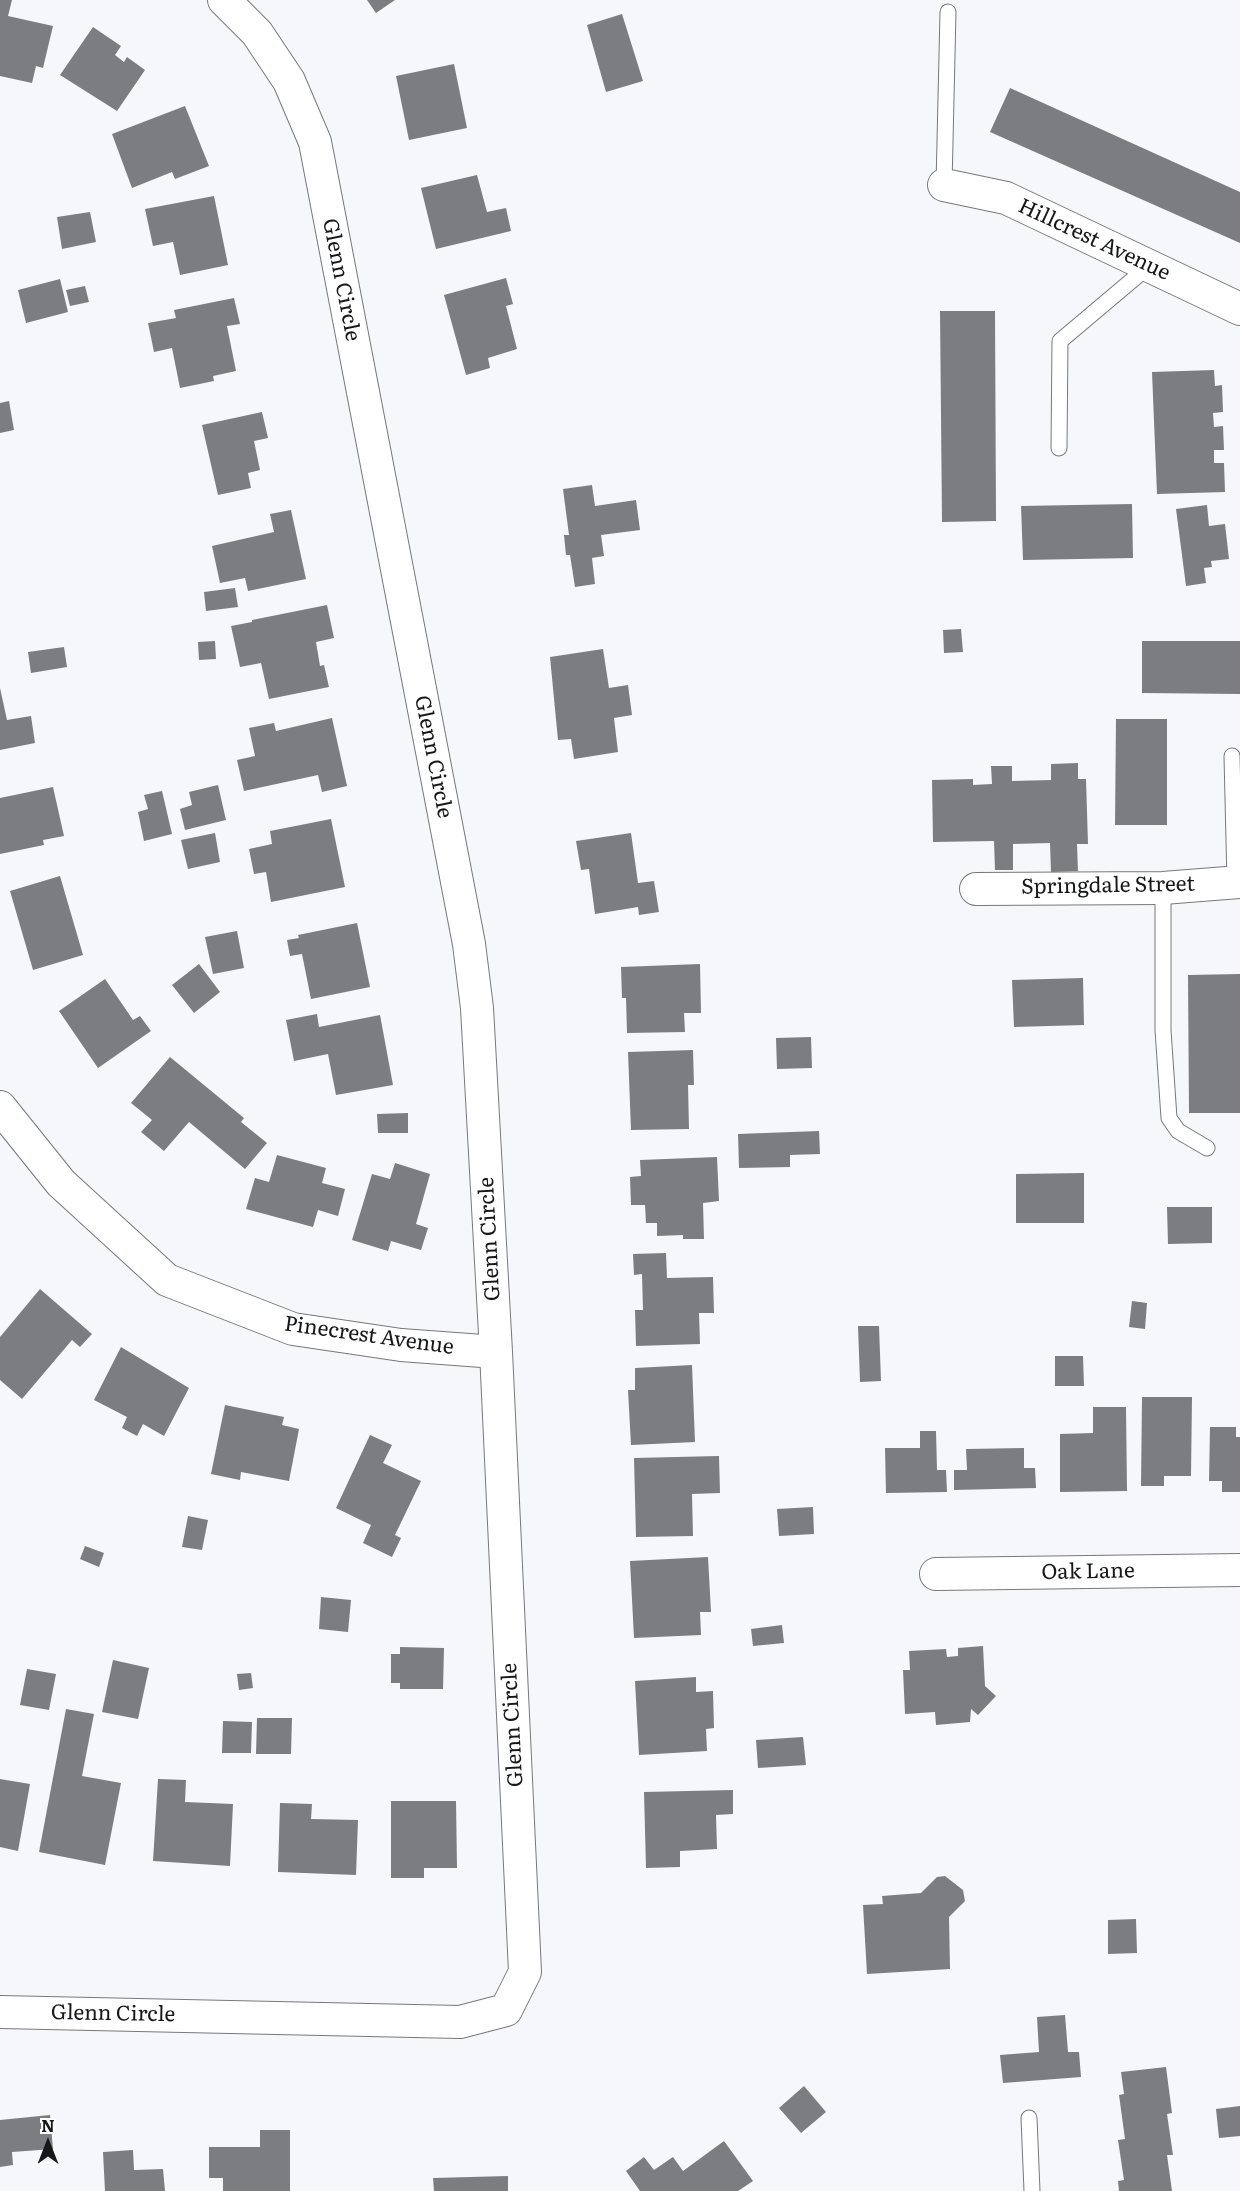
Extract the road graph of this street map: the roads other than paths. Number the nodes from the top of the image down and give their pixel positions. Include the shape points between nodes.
1 (224, 0) edge
2 (948, 12) dead end
3 (944, 185) joint
4 (1149, 266) junction
5 (1240, 309) edge
6 (1059, 448) dead end
7 (1232, 756) dead end
8 (1237, 882) edge
9 (1163, 888) junction
10 (976, 889) dead end
11 (0, 1107) edge
12 (1206, 1149) dead end
13 (496, 1353) junction
14 (1240, 1570) edge
15 (936, 1574) dead end
16 (0, 2012) edge
17 (1029, 2118) dead end
18 (1032, 2191) edge

1 - 13 street, Glenn Circle via 257,33 289,81 315,142 469,944 477,1008
2 - 3 lane
3 - 4 street, Hillcrest Avenue via 1006,198
4 - 5 street, Hillcrest Avenue
4 - 6 lane via 1060,341
7 - 8 lane
8 - 9 street, Springdale Street
9 - 10 street, Springdale Street
9 - 12 lane via 1163,1030 1169,1118 1178,1131
11 - 13 street, Pinecrest Avenue via 61,1183 167,1280 293,1329 401,1345
13 - 16 street, Glenn Circle via 525,1972 506,2010 460,2022
14 - 15 street, Oak Lane
17 - 18 lane

